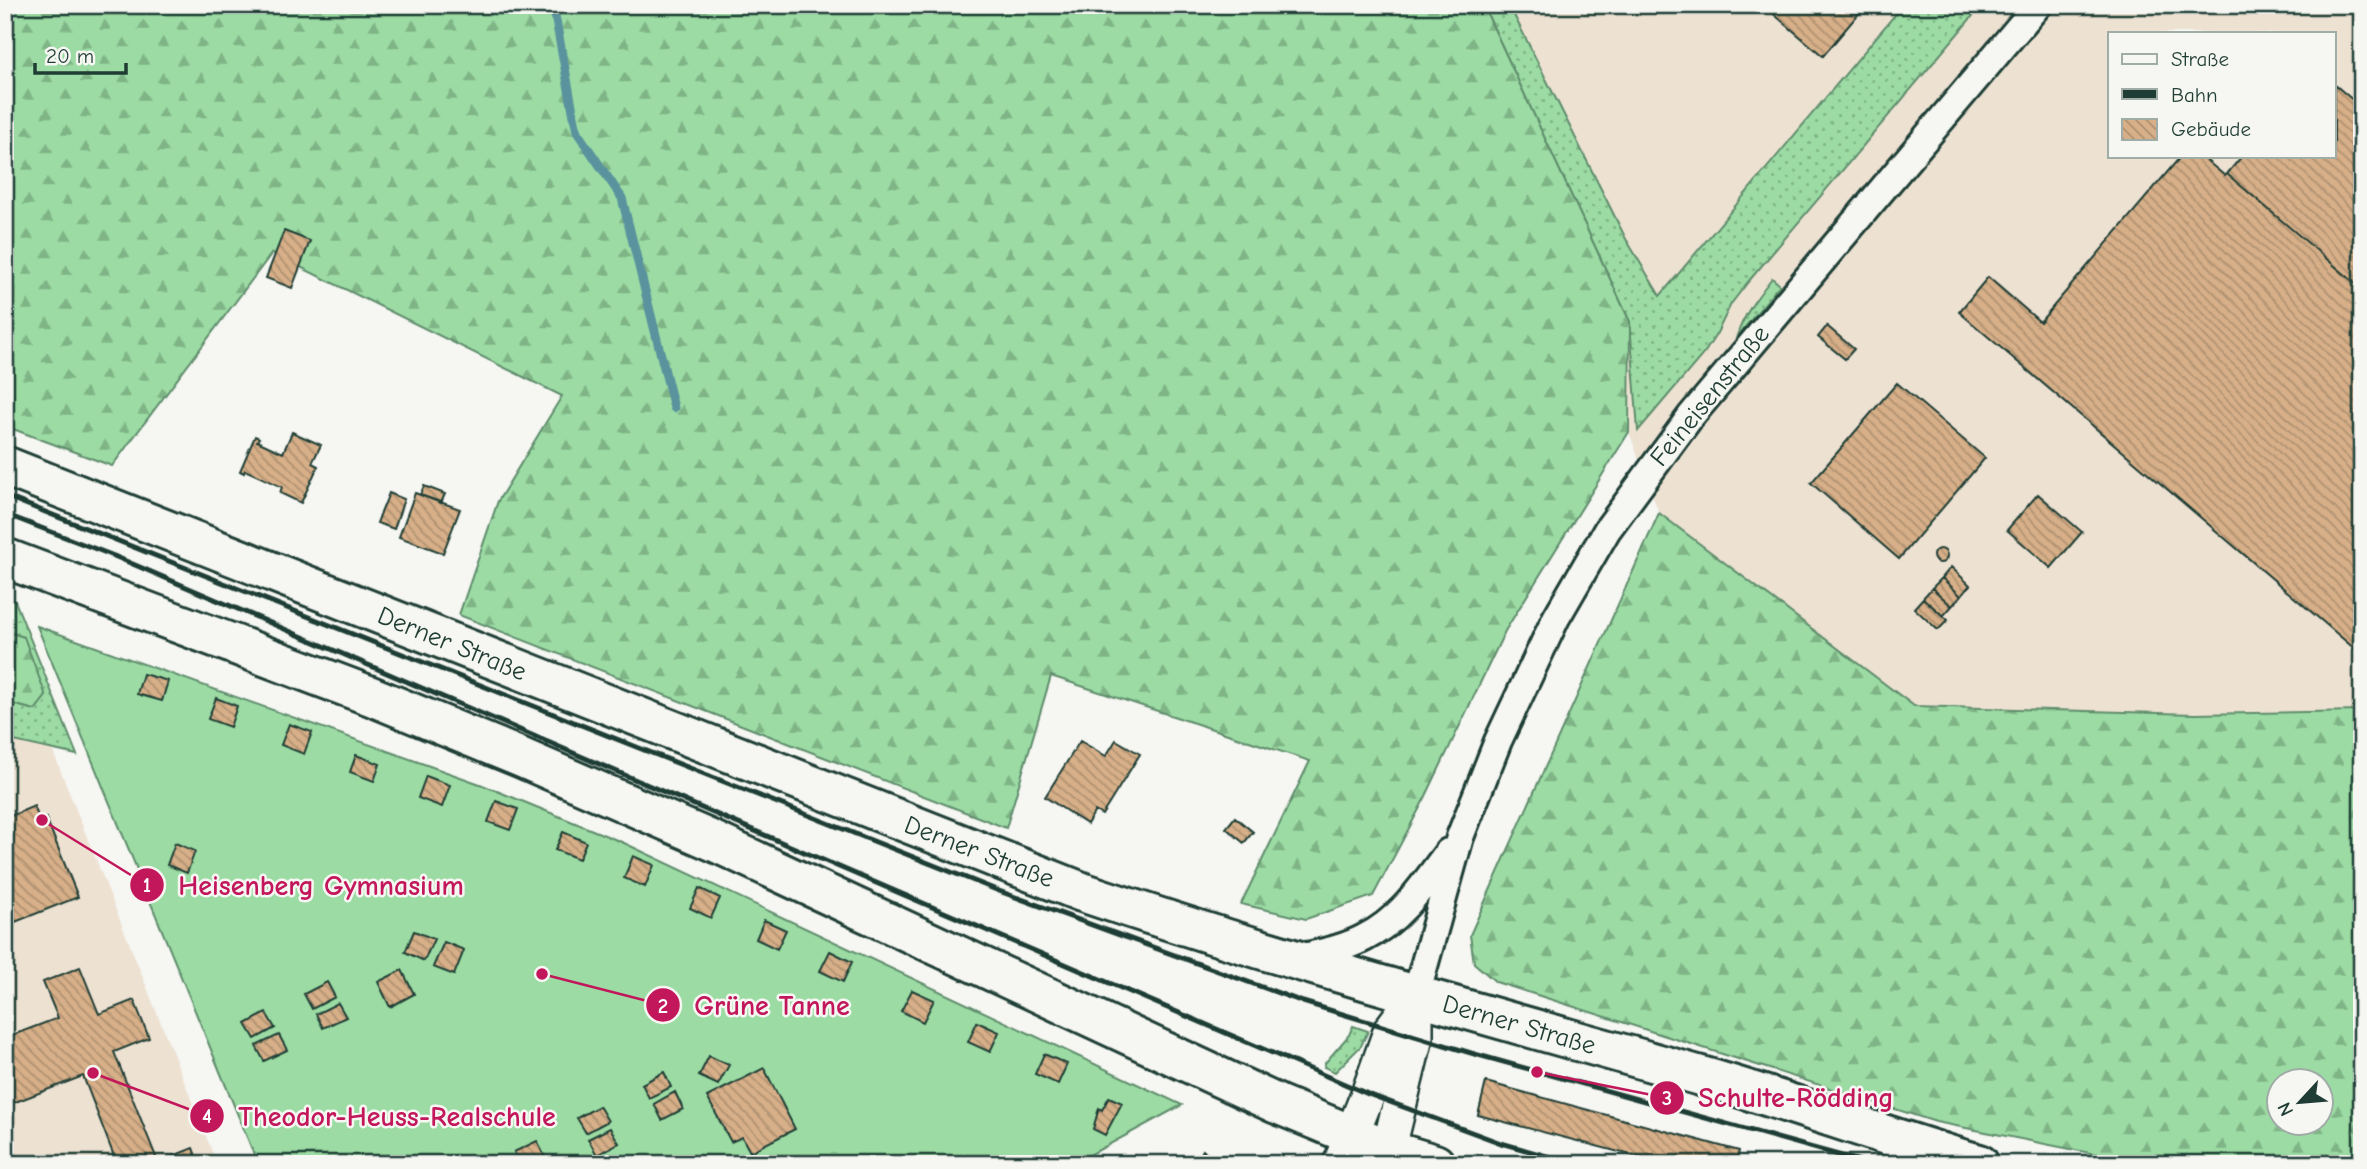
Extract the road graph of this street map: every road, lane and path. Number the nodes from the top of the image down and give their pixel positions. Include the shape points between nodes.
1 (2038, 5) edge
2 (5, 466) edge
3 (5, 558) edge
4 (1460, 837) junction
5 (1294, 960) junction
6 (1416, 995) junction
7 (1345, 1150) edge
8 (1386, 1157) edge
9 (1435, 1164) edge
10 (1979, 1164) edge

1 - 4 street, Feineisenstraße via 1691,416 1607,530 1556,618 1497,741
2 - 5 main road, Derner Straße via 1082,892
3 - 7 main road via 371,695 713,841 1220,1078
4 - 5 street, Feineisenstraße via 1418,893 1389,921 1366,938
4 - 6 street, Feineisenstraße
5 - 6 main road, Derner Straße
6 - 7 street via 1391,1029
6 - 8 street, Feineisenstraße via 1416,1037
6 - 10 main road, Derner Straße via 1703,1077
7 - 8 main road
8 - 9 main road

